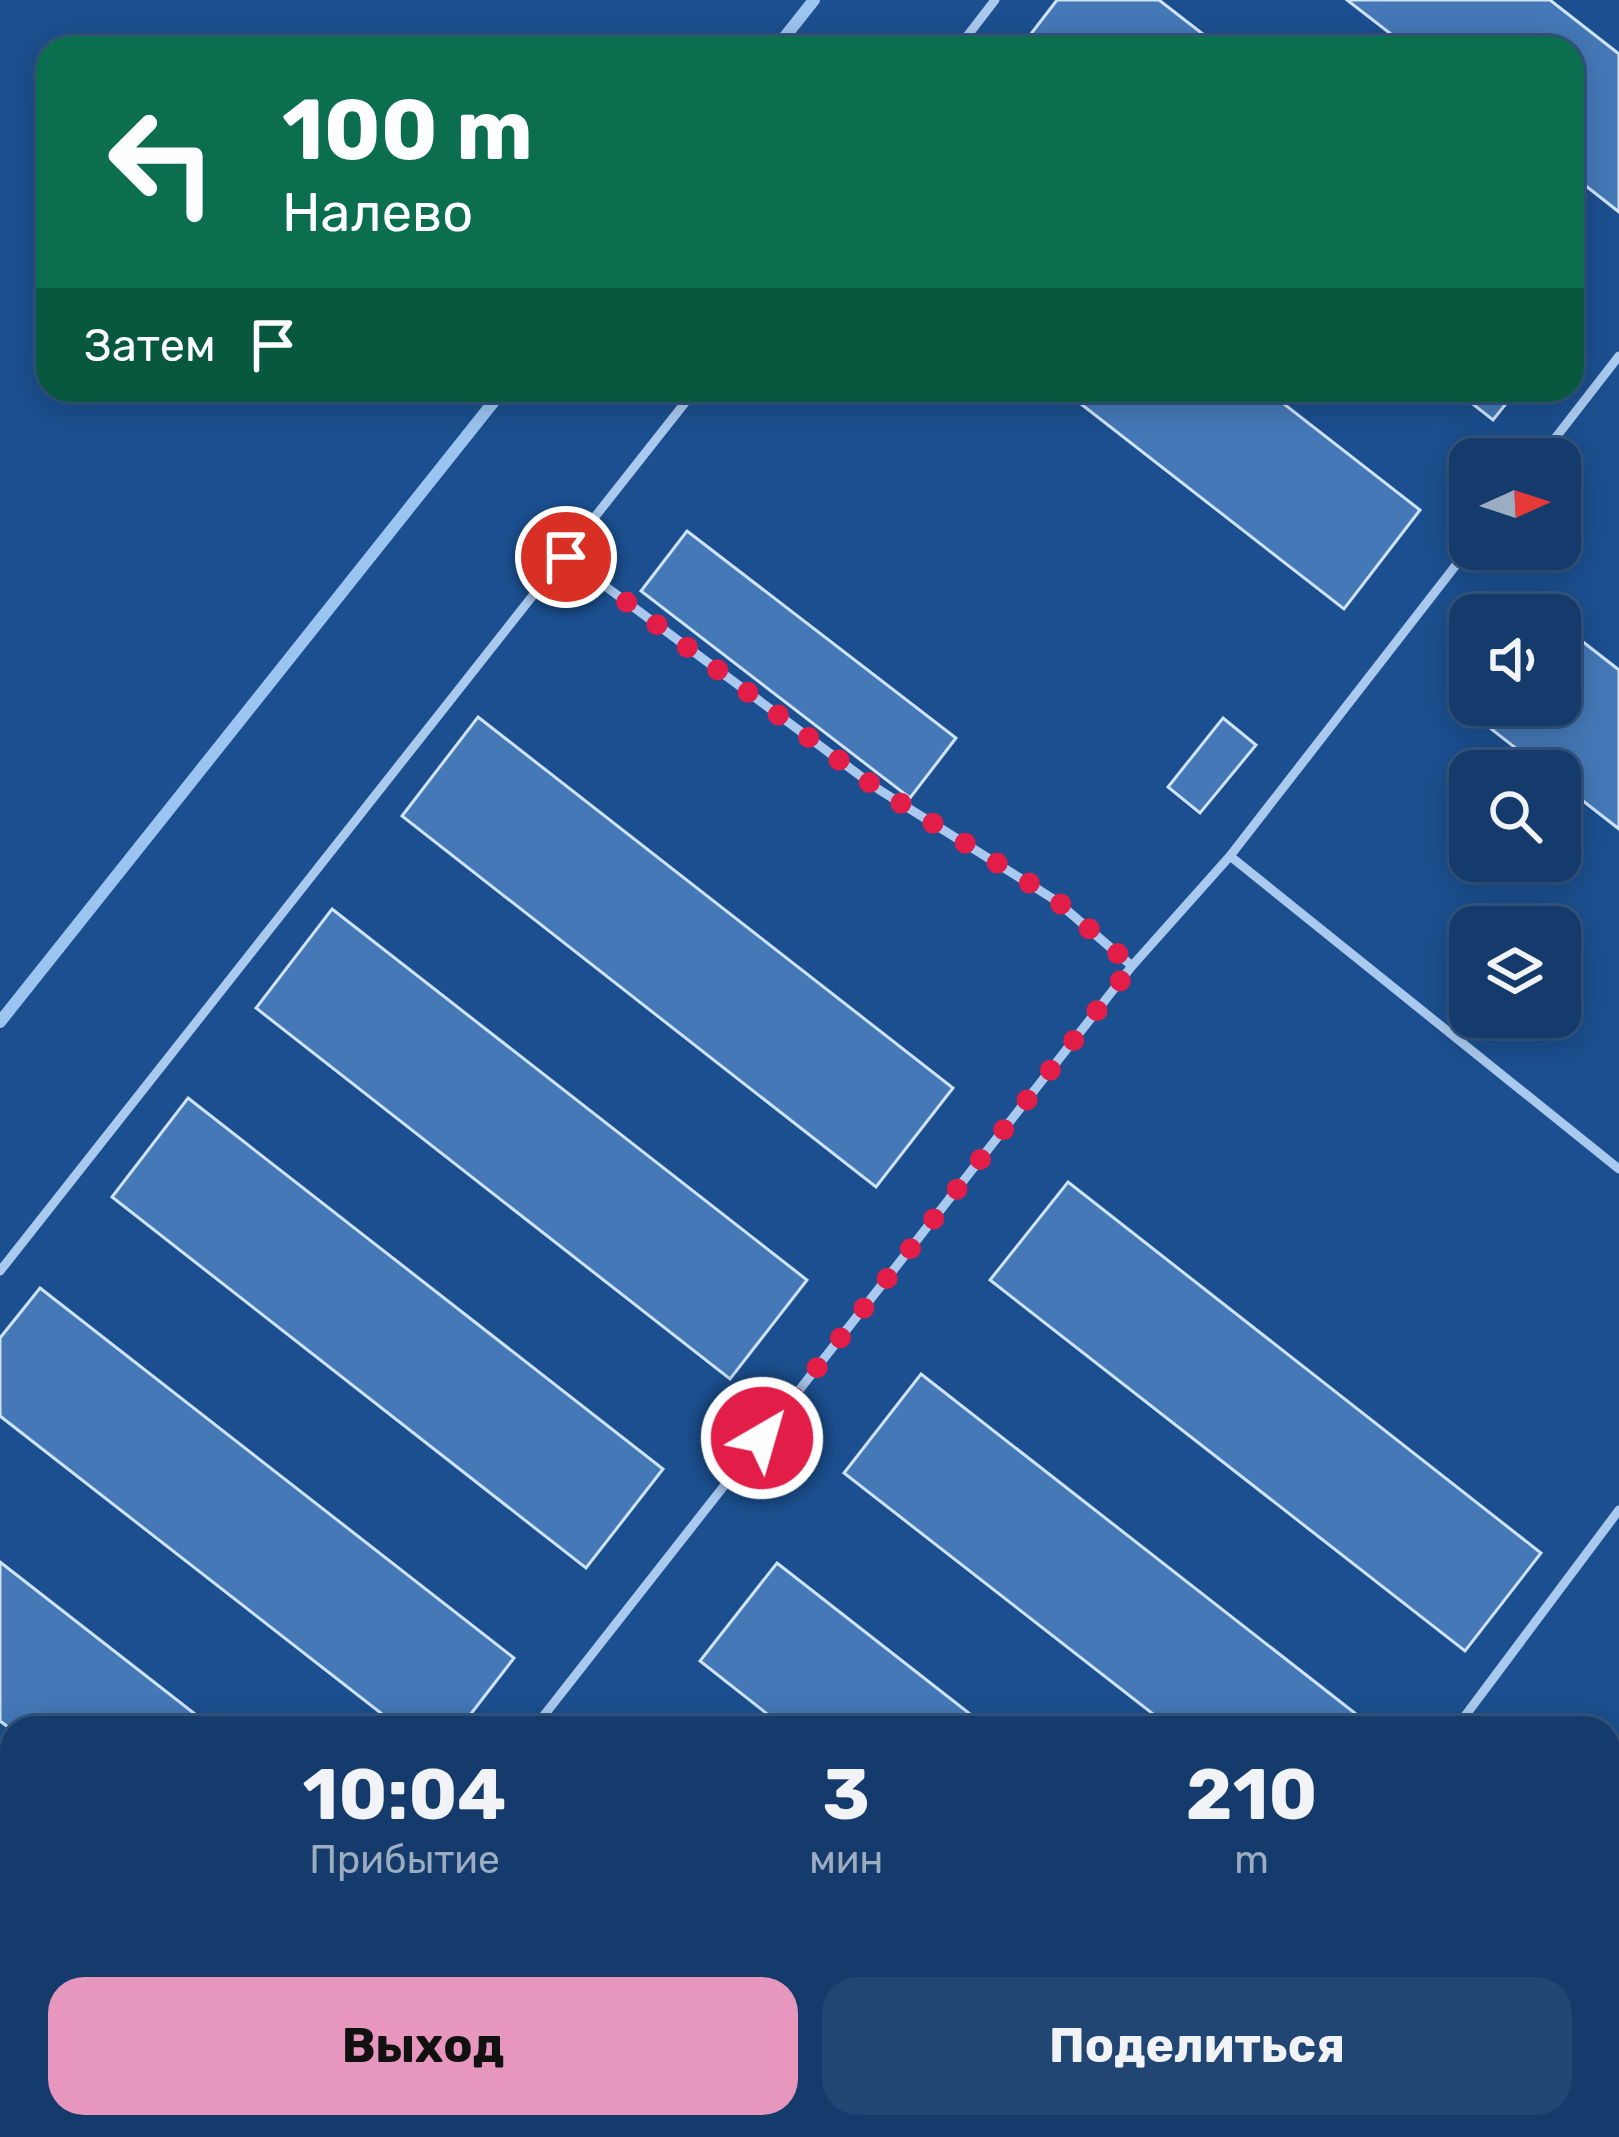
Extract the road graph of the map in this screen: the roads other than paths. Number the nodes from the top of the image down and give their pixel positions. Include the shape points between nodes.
1 (995, 0) edge
2 (967, 36) edge
3 (1619, 356) edge
4 (1584, 401) edge
5 (686, 402) edge
6 (1583, 402) edge
7 (1555, 438) edge
8 (566, 557) junction
9 (1453, 570) edge
10 (1230, 856) junction
11 (1132, 966) junction
12 (1619, 1169) edge
13 (0, 1271) edge
14 (1619, 1510) edge
15 (543, 1716) edge
16 (1465, 1716) edge

1 - 2 lane
3 - 4 lane
5 - 8 lane
6 - 7 lane
8 - 11 lane via 878,789 1055,899
8 - 13 lane
9 - 10 lane
10 - 11 lane
10 - 12 lane
11 - 15 lane
14 - 16 lane

